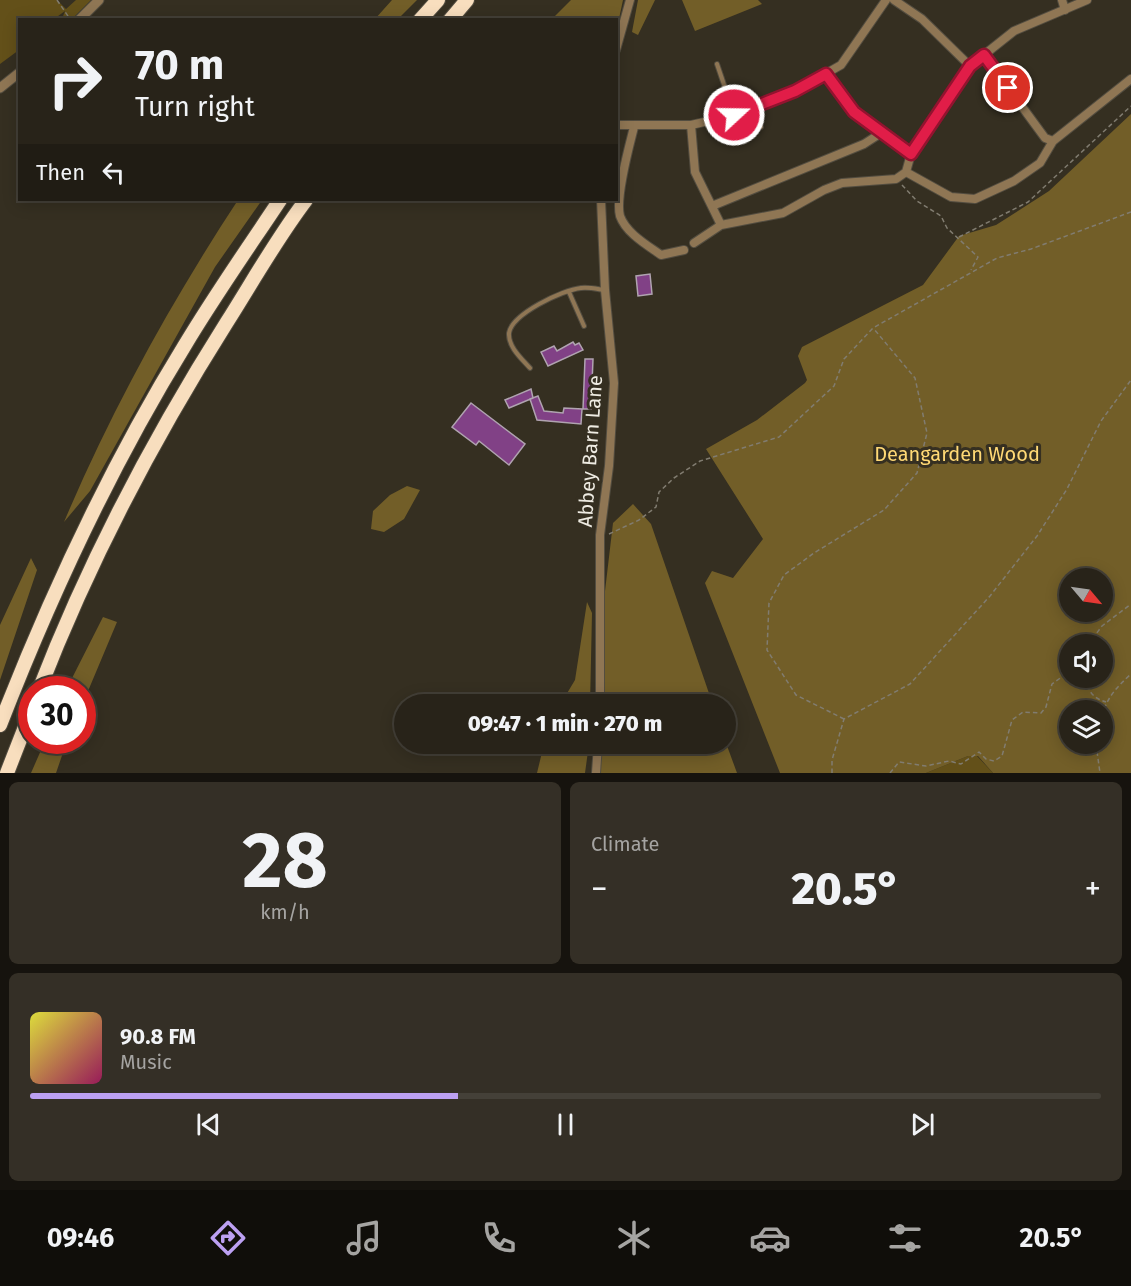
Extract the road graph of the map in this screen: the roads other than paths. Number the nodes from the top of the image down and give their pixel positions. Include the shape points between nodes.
1 (99, 0) edge
2 (438, 0) edge
3 (467, 0) edge
4 (630, 0) edge
5 (886, 0) edge
6 (894, 0) edge
7 (1062, 0) edge
8 (1087, 0) edge
9 (1065, 10) junction
10 (81, 18) edge
11 (422, 18) edge
12 (452, 18) edge
13 (618, 43) edge
14 (984, 55) junction
15 (717, 64) dead end
16 (970, 66) junction
17 (18, 74) edge
18 (826, 74) junction
19 (1131, 79) edge
20 (0, 88) edge
21 (752, 108) junction
22 (734, 115) junction
23 (618, 125) edge
24 (691, 125) junction
25 (634, 127) junction
26 (761, 127) dead end
27 (881, 133) junction
28 (1053, 141) junction
29 (911, 154) junction
30 (906, 172) junction
31 (279, 201) edge
32 (305, 201) edge
33 (601, 201) edge
34 (712, 206) junction
35 (721, 225) junction
36 (694, 243) dead end
37 (684, 250) dead end
38 (605, 290) junction
39 (569, 292) junction
40 (584, 326) dead end
41 (530, 369) dead end
42 (45, 676) edge
43 (600, 694) edge
44 (0, 726) edge
45 (18, 745) edge
46 (597, 754) edge
47 (7, 773) edge
48 (596, 773) edge

1 - 10 street
2 - 11 highway
3 - 12 highway
4 - 13 street
5 - 18 street via 841,65
6 - 16 street via 922,19
7 - 9 street
8 - 9 street
9 - 14 street via 1014,31
14 - 16 street
14 - 28 street via 1045,138
15 - 22 lane
16 - 29 street
17 - 20 street
18 - 21 street
18 - 27 street via 854,112
19 - 28 street
21 - 22 street
21 - 26 lane
22 - 24 street
23 - 25 street
24 - 25 street
24 - 34 street via 695,172
25 - 37 street via 623,170 620,215 628,229 661,255
27 - 29 street
27 - 34 street via 864,144
28 - 30 street via 1040,163 1014,181 975,199 951,197
29 - 30 street
30 - 35 street via 896,179 842,183 783,213
31 - 44 highway via 185,345 116,466 35,634
32 - 42 highway via 207,352 157,438 85,578
33 - 38 street, Abbey Barn Lane
34 - 35 street
35 - 36 street
38 - 39 lane via 588,287
38 - 43 street, Abbey Barn Lane via 614,383 600,535
39 - 40 lane
39 - 41 lane via 523,312 513,321 511,344
45 - 47 highway
46 - 48 street

